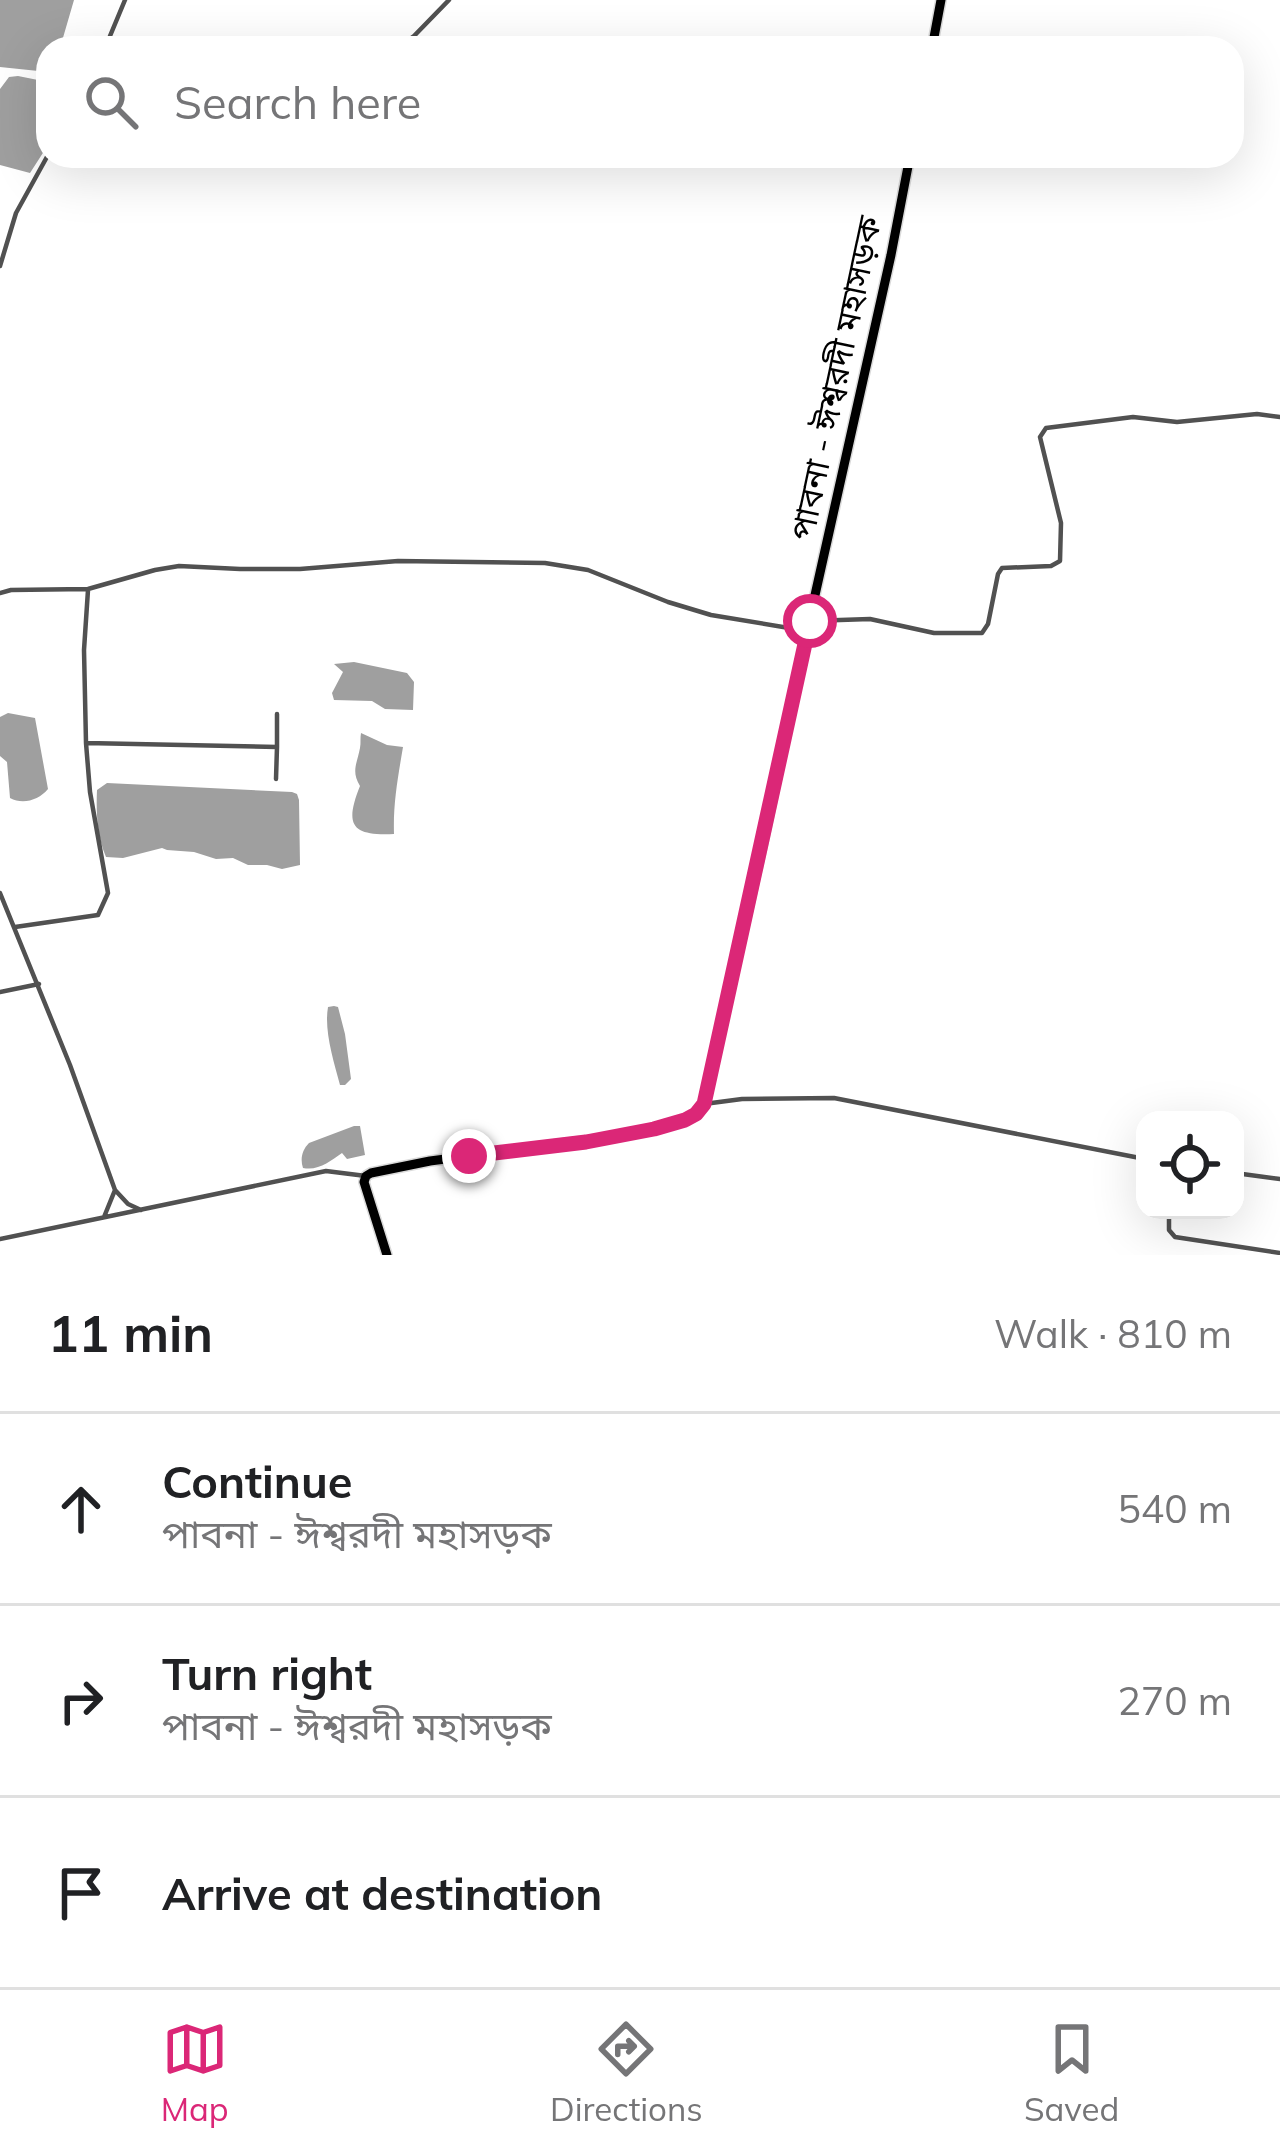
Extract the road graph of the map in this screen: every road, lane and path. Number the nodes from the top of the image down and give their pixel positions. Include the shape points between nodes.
1 (125, 0) edge
2 (446, 0) edge
3 (941, 0) edge
4 (110, 36) edge
5 (414, 36) edge
6 (934, 36) edge
7 (41, 168) edge
8 (908, 168) edge
9 (0, 266) edge
10 (1280, 417) edge
11 (88, 589) junction
12 (0, 593) edge
13 (812, 624) junction
14 (277, 714) dead end
15 (86, 743) junction
16 (277, 747) junction
17 (276, 778) dead end
18 (0, 893) edge
19 (15, 927) junction
20 (39, 984) junction
21 (0, 992) edge
22 (704, 1104) junction
23 (1136, 1157) edge
24 (1244, 1174) edge
25 (366, 1176) junction
26 (1280, 1179) edge
27 (115, 1190) junction
28 (141, 1210) junction
29 (104, 1217) junction
30 (1168, 1219) edge
31 (0, 1239) edge
32 (1280, 1252) edge
33 (387, 1255) edge

1 - 4 street
2 - 5 street
3 - 6 main road
7 - 9 street
8 - 13 main road, পাবনা - ঈশ্বরদী মহাসড়ক
10 - 13 street via 1133,417 1046,428 1041,446 1061,555 1051,566 1002,568 984,632 851,619
11 - 12 street
11 - 13 street via 179,566 545,562 711,615
11 - 15 street
13 - 22 main road, পাবনা - ঈশ্বরদী মহাসড়ক
14 - 16 street
15 - 16 street
15 - 19 street via 106,901 98,915
16 - 17 street
18 - 19 street
19 - 20 street
20 - 21 street
20 - 27 street
22 - 23 street via 834,1098
22 - 25 main road via 685,1120 622,1136
24 - 26 street
25 - 28 street via 326,1171
25 - 33 main road
27 - 28 street
27 - 29 street
28 - 29 street
29 - 31 street
30 - 32 street via 1175,1237

